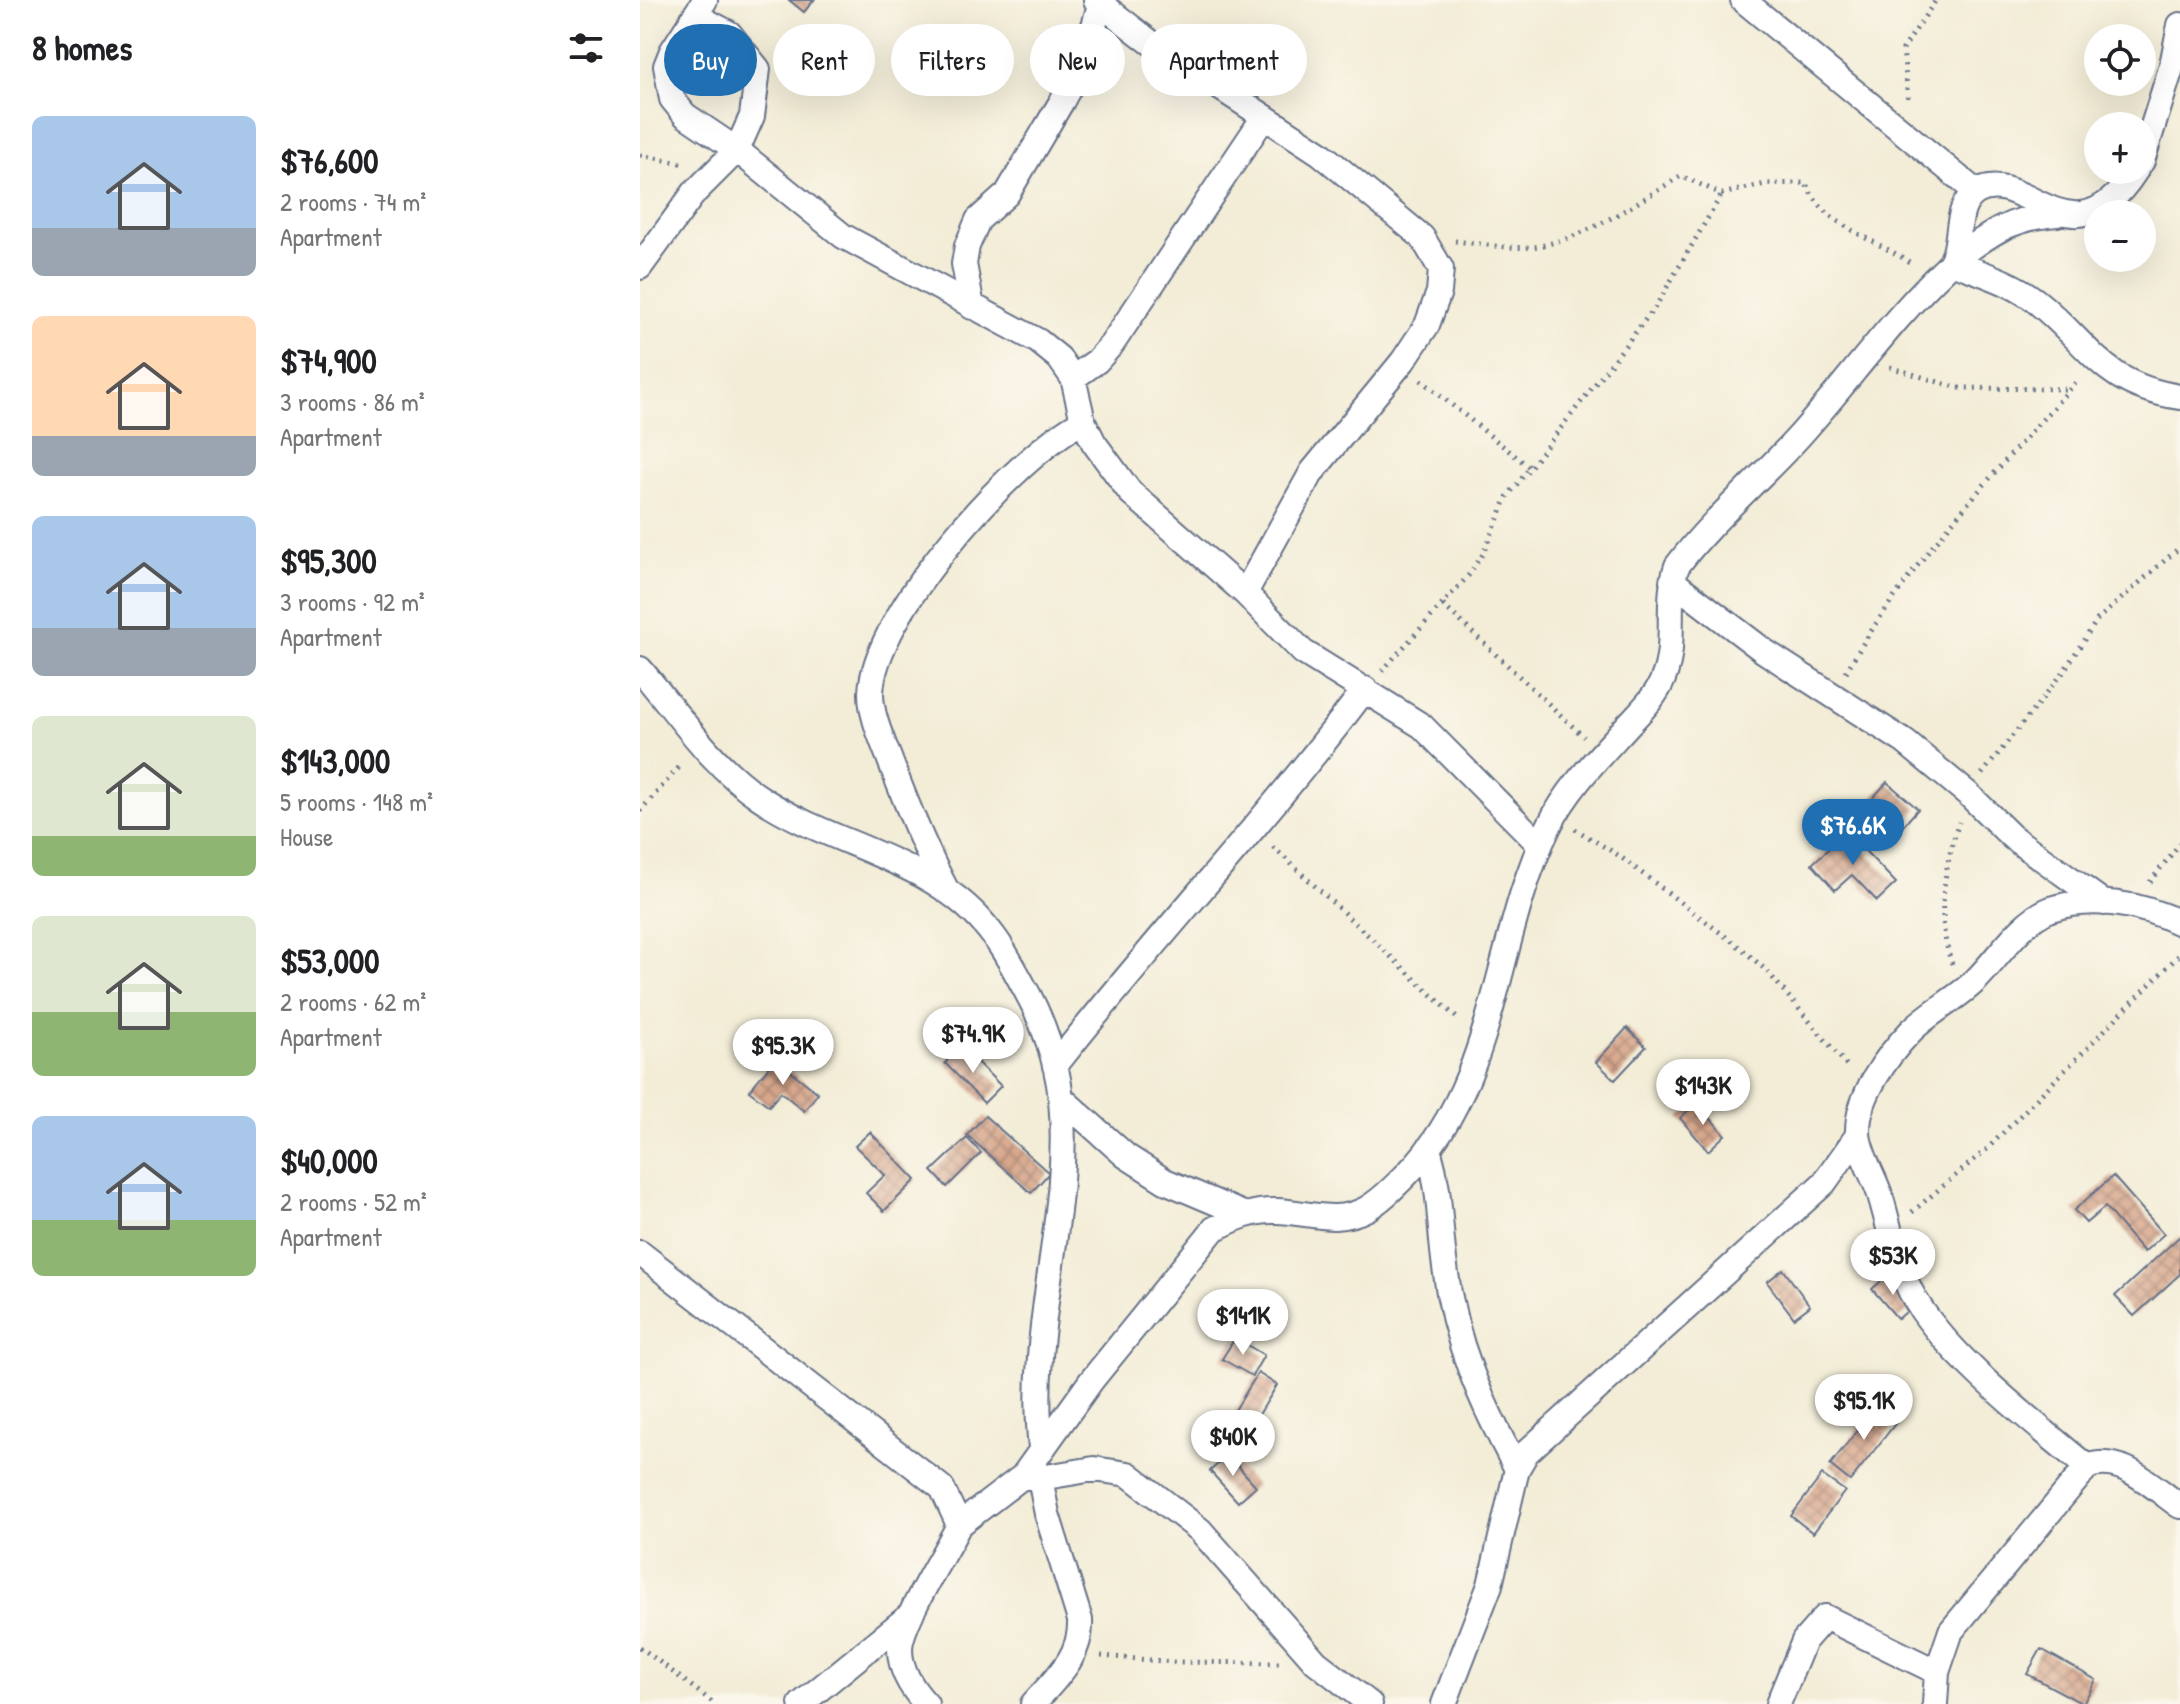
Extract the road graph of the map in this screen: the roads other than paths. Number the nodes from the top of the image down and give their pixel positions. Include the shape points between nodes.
1 (1743, 0) edge
2 (1098, 2) edge
3 (700, 7) edge
4 (2180, 25) edge
5 (2156, 116) edge
6 (1264, 117) junction
7 (737, 150) junction
8 (2127, 184) edge
9 (1976, 192) junction
10 (2064, 214) junction
11 (1952, 262) junction
12 (640, 267) edge
13 (972, 307) junction
14 (1073, 378) junction
15 (2180, 397) edge
16 (1083, 421) junction
17 (1672, 581) junction
18 (1245, 593) junction
19 (640, 669) edge
20 (1365, 689) junction
21 (1540, 845) junction
22 (948, 893) junction
23 (2104, 903) junction
24 (2180, 923) edge
25 (1055, 1066) junction
26 (1061, 1098) junction
27 (1858, 1135) junction
28 (1429, 1152) junction
29 (1243, 1214) junction
30 (640, 1253) edge
31 (1041, 1447) junction
32 (2087, 1467) junction
33 (1517, 1469) junction
34 (1032, 1477) junction
35 (2180, 1506) edge
36 (959, 1525) junction
37 (909, 1616) junction
38 (1937, 1672) junction
39 (801, 1704) edge
40 (926, 1704) edge
41 (1033, 1704) edge
42 (1370, 1704) edge
43 (1444, 1704) edge
44 (1778, 1704) edge
45 (1935, 1704) edge

1 - 9 street
2 - 6 street
2 - 13 street via 1084,60 1062,101 1007,194 978,220 967,246 964,264
3 - 7 street via 758,69 752,116
3 - 7 street via 666,66 672,99 685,115
4 - 5 street
6 - 14 street via 1112,344
6 - 18 street via 1320,153 1422,237 1441,269 1427,325 1312,472
7 - 12 street via 694,193
7 - 13 street via 843,236
8 - 10 street via 2088,215
9 - 10 street via 2005,191
9 - 11 street via 1965,208
10 - 11 street via 2024,217
11 - 15 street via 2020,290 2095,361 2147,392
11 - 17 street via 1800,435 1690,548
13 - 14 street via 1038,341
14 - 16 street
16 - 18 street via 1130,492
16 - 22 street via 1046,444 933,564 888,631 875,669 875,720 916,833
17 - 21 street via 1671,654 1663,681 1552,820
17 - 23 street via 1764,651 1905,742 2012,837
18 - 20 street via 1303,652
19 - 22 street via 726,770 758,797
20 - 21 street via 1422,726
20 - 25 street
21 - 28 street via 1509,935 1483,1041
22 - 25 street via 983,921 1003,948 1035,1006
23 - 24 street via 2134,906
23 - 27 street via 2067,904 2046,911 1963,993 1911,1031 1870,1090
25 - 26 street
26 - 29 street via 1126,1156 1165,1181
26 - 31 street via 1062,1156 1038,1359
27 - 32 street via 1913,1296 1971,1365
27 - 33 street via 1824,1183 1637,1356 1564,1415
28 - 29 street via 1366,1209 1341,1218 1278,1211
28 - 33 street via 1442,1203 1452,1309 1478,1396
29 - 31 street via 1214,1229
30 - 36 street via 909,1459 942,1488
31 - 34 street
32 - 35 street via 2116,1463
32 - 38 street via 1965,1611 1951,1631
33 - 43 street via 1490,1585
34 - 36 street
34 - 41 street via 1080,1620 1081,1638 1076,1652
34 - 42 street via 1094,1469 1128,1474 1200,1530 1316,1662
36 - 37 street
37 - 39 street
37 - 40 street via 900,1649 910,1687
38 - 44 street via 1825,1617 1804,1641
38 - 45 street

